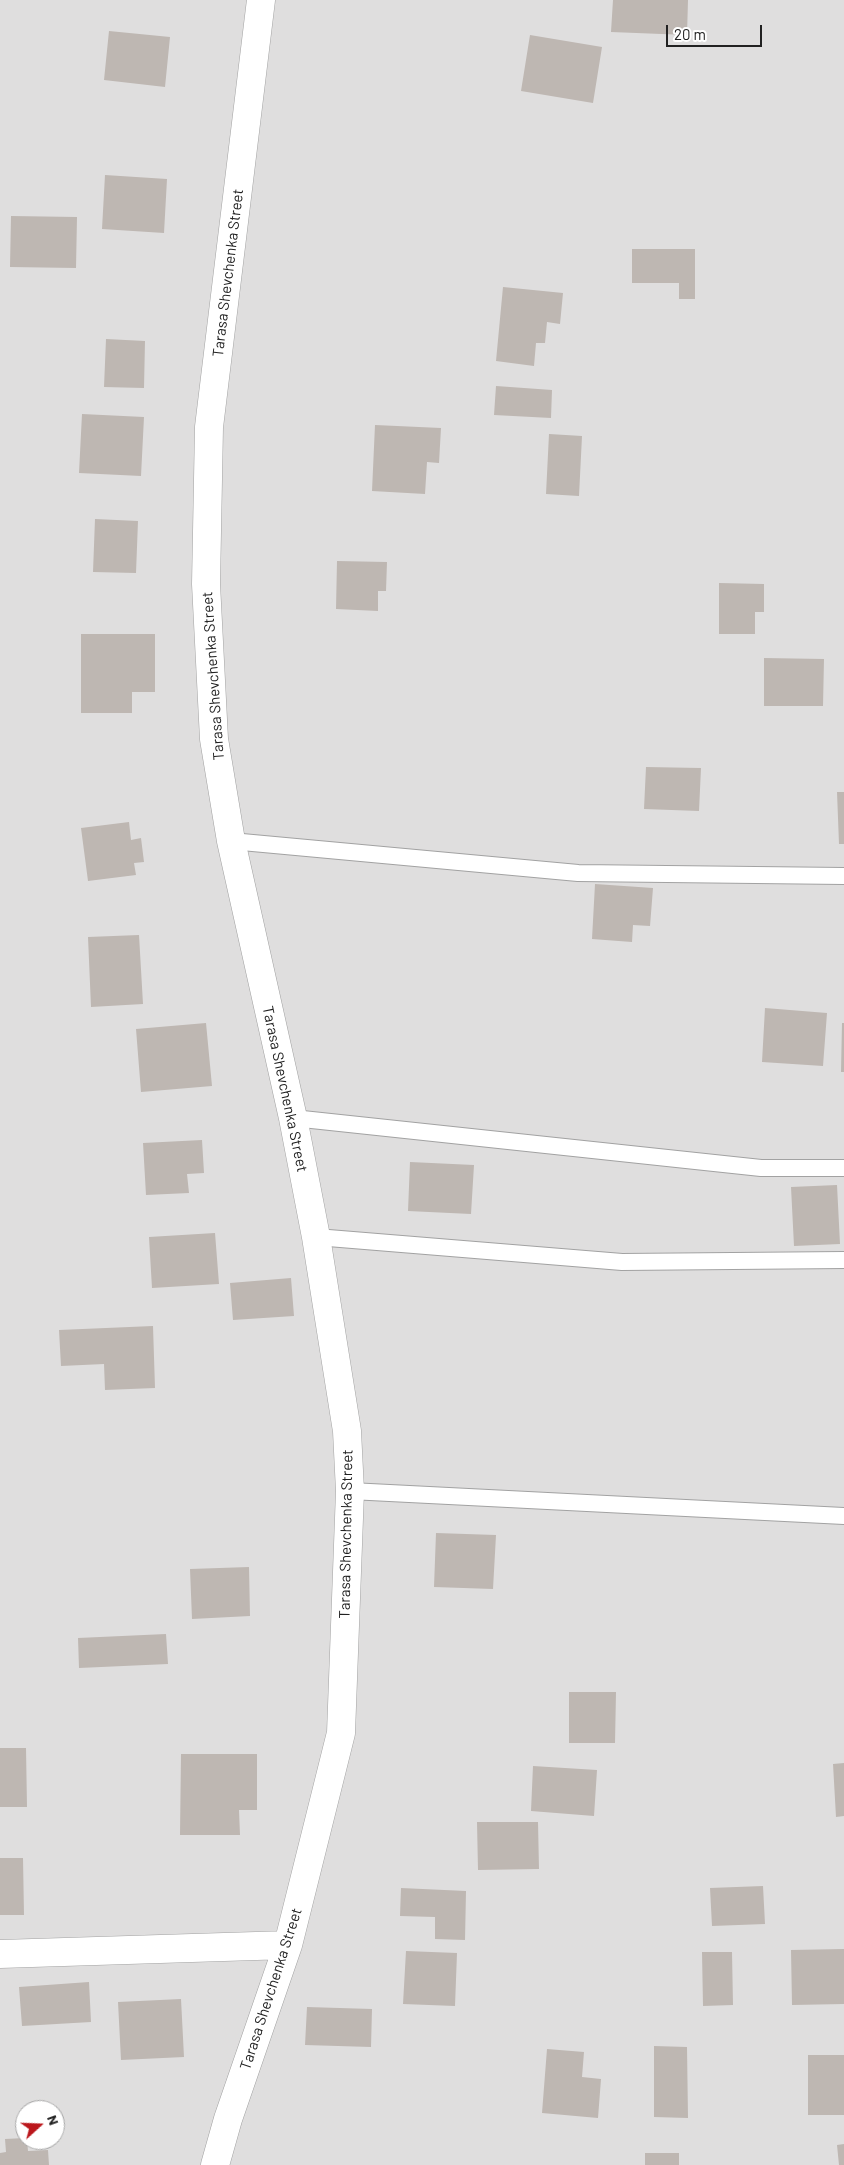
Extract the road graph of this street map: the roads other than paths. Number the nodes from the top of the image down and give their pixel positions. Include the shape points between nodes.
1 (261, 0) edge
2 (231, 841) junction
3 (844, 876) edge
4 (293, 1118) junction
5 (844, 1168) edge
6 (316, 1237) junction
7 (844, 1260) edge
8 (350, 1492) junction
9 (844, 1516) edge
10 (288, 1946) junction
11 (0, 1954) edge
12 (215, 2165) edge

1 - 2 street, Tarasa Shevchenka Street via 209,426 206,584 214,729
2 - 3 lane via 578,873
2 - 4 street, Tarasa Shevchenka Street
4 - 5 lane via 760,1168
4 - 6 street, Tarasa Shevchenka Street
6 - 7 lane via 622,1262
6 - 8 street, Tarasa Shevchenka Street via 347,1432
8 - 9 lane
8 - 10 street, Tarasa Shevchenka Street via 341,1733
10 - 11 street
10 - 12 street, Tarasa Shevchenka Street

